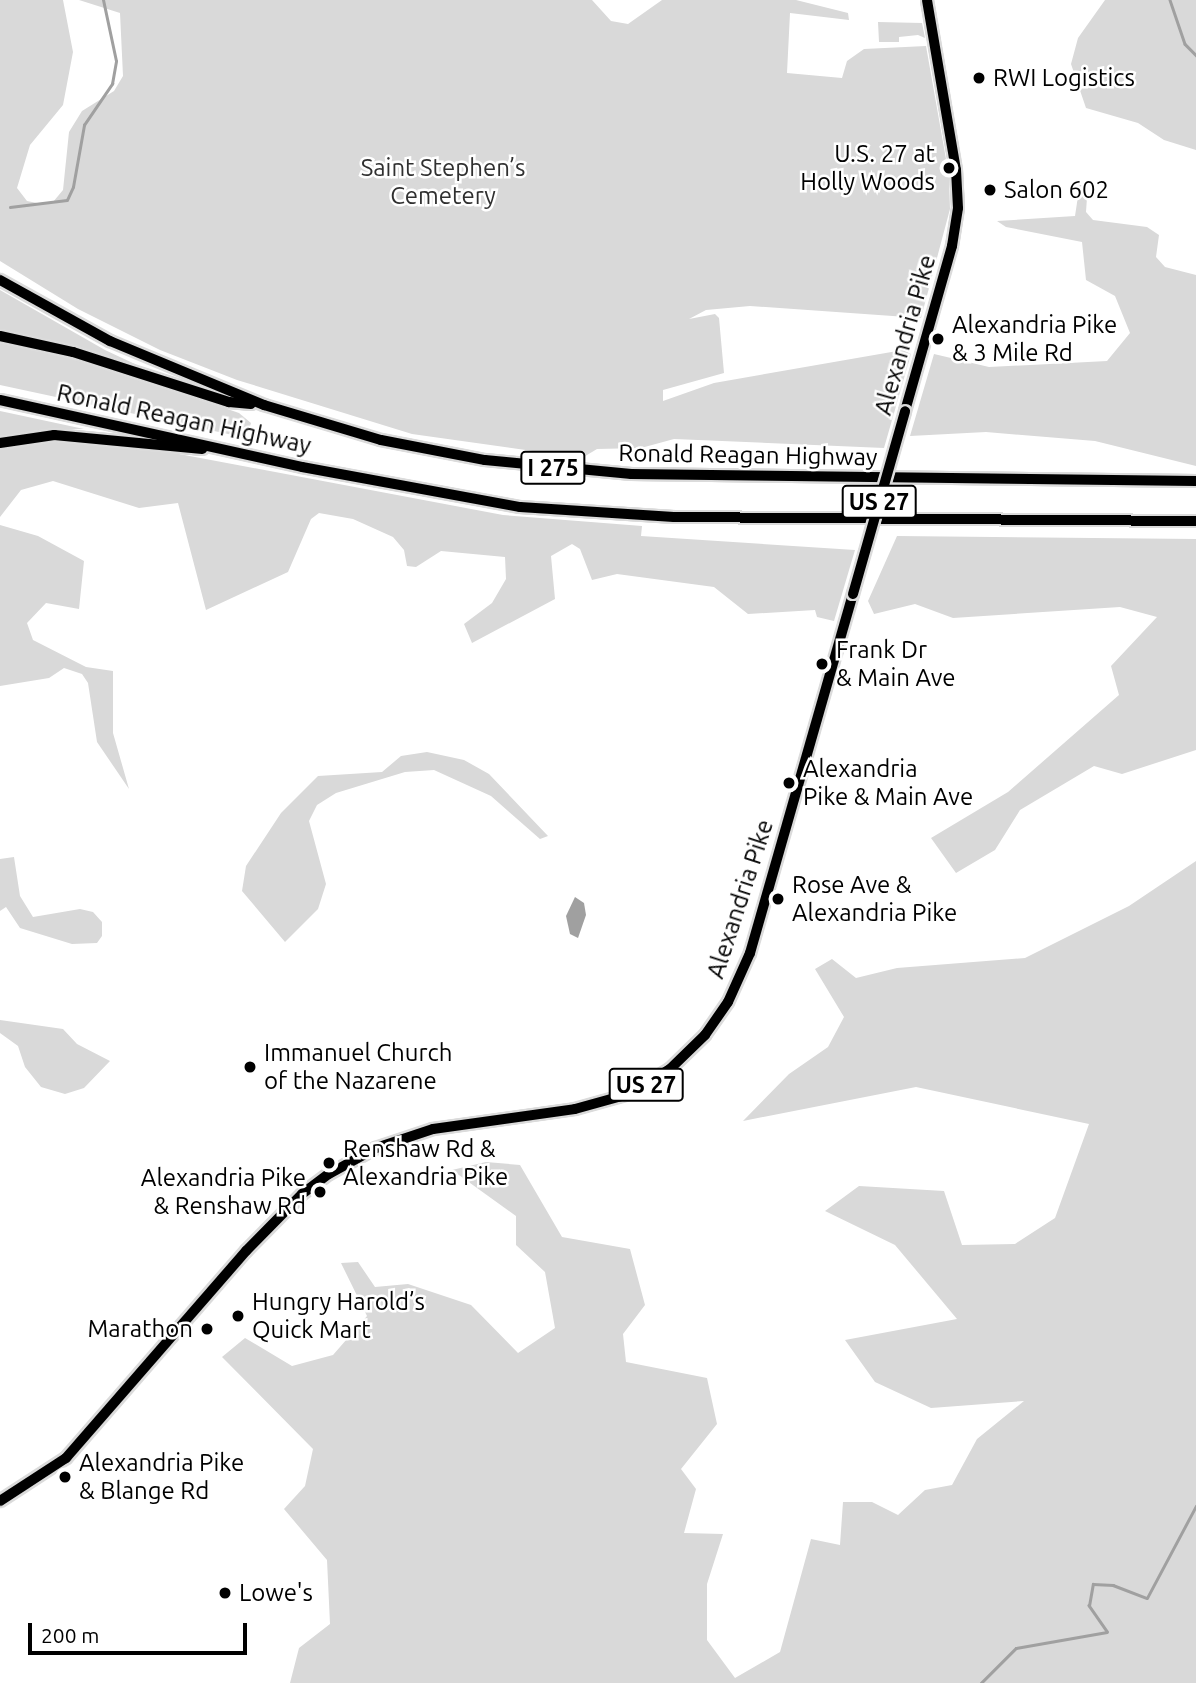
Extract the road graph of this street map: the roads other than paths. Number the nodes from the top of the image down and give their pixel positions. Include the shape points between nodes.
1 (927, 0) edge
2 (0, 279) edge
3 (0, 336) edge
4 (0, 400) edge
5 (264, 405) junction
6 (0, 443) edge
7 (225, 450) junction
8 (1196, 481) edge
9 (1196, 521) edge
10 (0, 1501) edge

1 - 10 main road, Alexandria Pike / US 27, bridge via 956,170 958,208 952,246 750,953 728,1002 705,1035 670,1069 629,1094 575,1109 433,1129 376,1148 329,1174 302,1194 246,1251 66,1458
2 - 5 highway, Ronald Reagan Highway / I 275 via 110,341
3 - 5 highway via 74,352 229,402
4 - 7 highway, Ronald Reagan Highway / I 275
5 - 8 highway, Ronald Reagan Highway / I 275 via 370,437 451,454 611,473
6 - 7 highway via 37,436 82,436 166,448
7 - 9 highway, Ronald Reagan Highway / I 275 via 455,497 599,514

